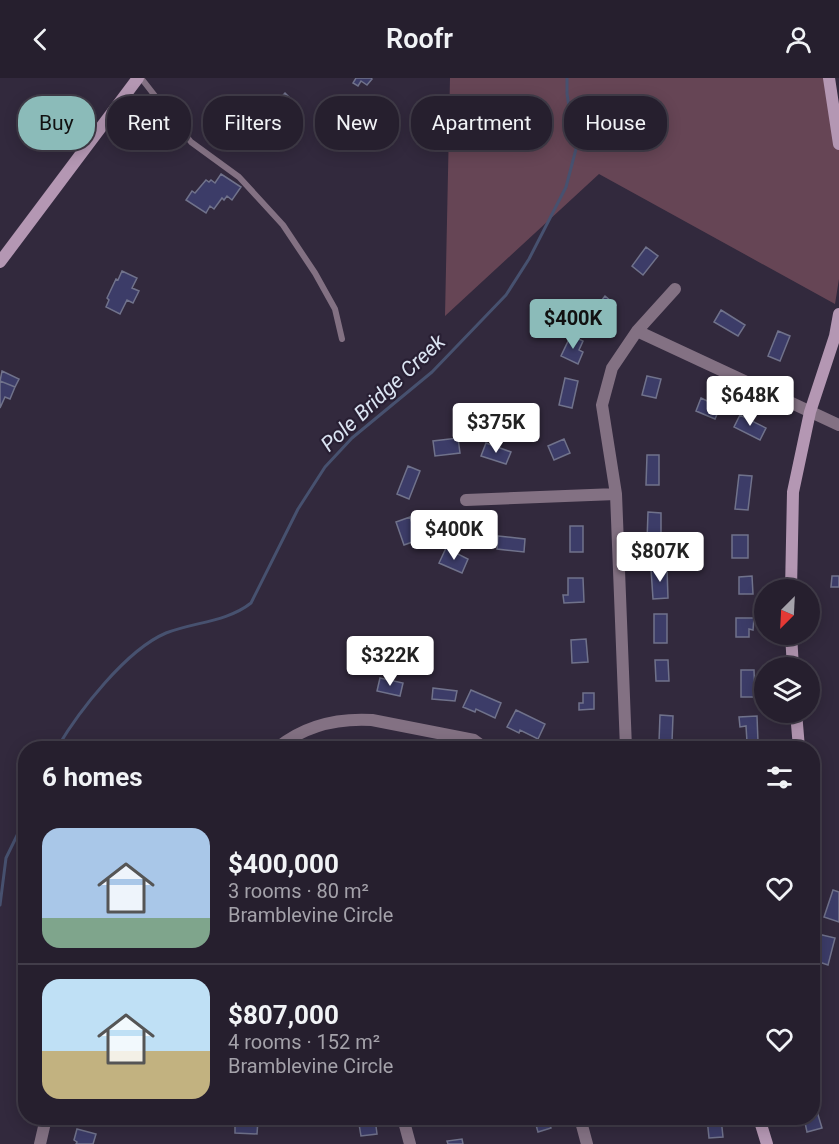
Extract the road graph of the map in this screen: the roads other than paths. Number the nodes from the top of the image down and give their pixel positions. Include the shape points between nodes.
1 (139, 78) edge
2 (829, 78) edge
3 (839, 144) edge
4 (0, 262) edge
5 (675, 289) dead end
6 (839, 314) edge
7 (637, 331) junction
8 (342, 339) dead end
9 (810, 412) junction
10 (839, 425) edge
11 (616, 494) junction
12 (466, 500) dead end
13 (791, 579) edge
14 (797, 723) edge
15 (288, 741) edge
16 (460, 741) edge
17 (626, 741) edge
18 (798, 741) edge
19 (44, 1125) edge
20 (405, 1125) edge
21 (582, 1125) edge
22 (761, 1125) edge
23 (40, 1144) edge
24 (410, 1144) edge
25 (587, 1144) edge
26 (767, 1144) edge

1 - 4 street
1 - 8 lane via 191,142 239,177 283,225 335,309
2 - 3 street
5 - 7 street
6 - 9 street
7 - 9 street
7 - 11 street via 612,368 602,405
9 - 10 street
9 - 13 street via 793,492
11 - 12 street
11 - 17 street
14 - 18 street
15 - 16 street via 311,728 356,719
19 - 23 street
20 - 24 street
21 - 25 street
22 - 26 street

